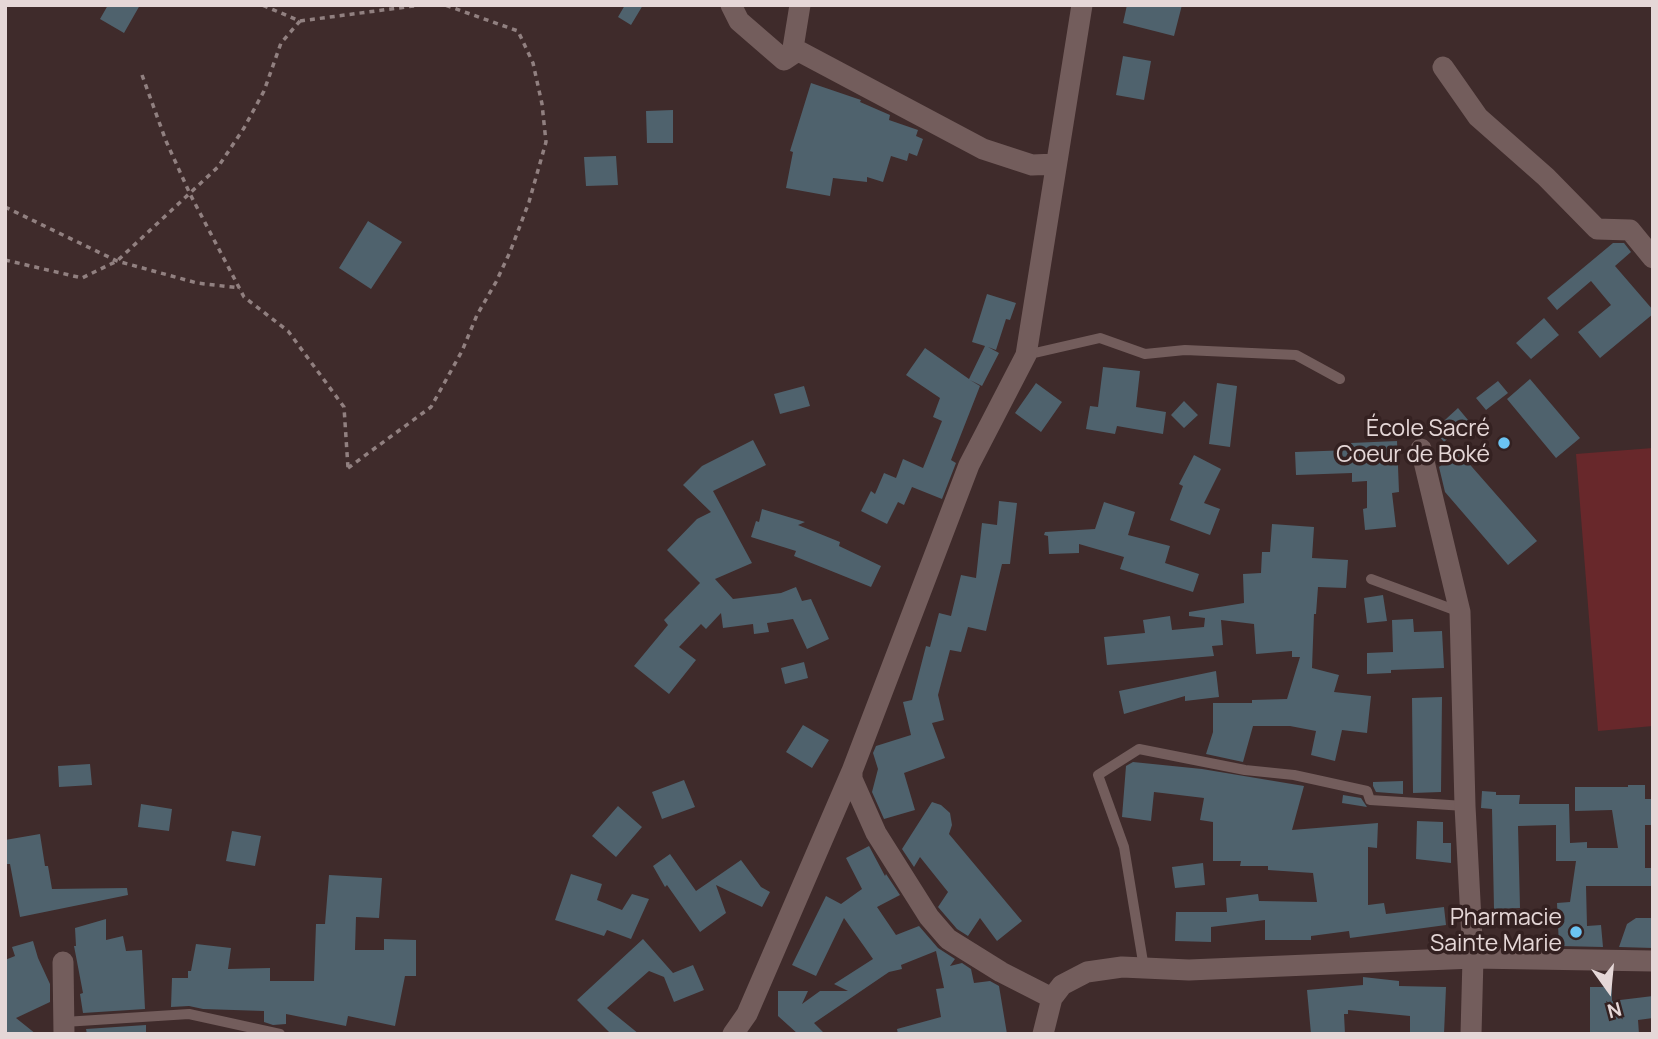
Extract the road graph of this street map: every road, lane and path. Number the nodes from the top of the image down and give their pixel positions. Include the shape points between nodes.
1 (262, 5) edge
2 (421, 5) edge
3 (445, 5) edge
4 (731, 5) edge
5 (800, 5) edge
6 (1083, 5) edge
7 (300, 22) junction
8 (793, 48) junction
9 (1443, 67) dead end
10 (142, 75) dead end
11 (1056, 164) junction
12 (190, 194) junction
13 (5, 207) edge
14 (1653, 258) edge
15 (5, 260) edge
16 (117, 261) junction
17 (240, 288) junction
18 (1027, 355) junction
19 (1340, 379) dead end
20 (1421, 449) dead end
21 (1371, 579) dead end
22 (1460, 612) junction
23 (852, 771) junction
24 (1465, 806) junction
25 (1473, 958) junction
26 (1653, 961) edge
27 (63, 962) dead end
28 (1144, 968) junction
29 (1052, 998) junction
30 (64, 1028) edge
31 (280, 1034) edge
32 (733, 1034) edge
33 (1043, 1034) edge
34 (1471, 1034) edge

1 - 7 path
2 - 7 path
3 - 17 path via 518,31 533,63 546,142 510,253 431,407 348,468 344,407 288,331 244,297
4 - 8 street via 739,21 784,60 793,54
5 - 8 street
6 - 11 street
7 - 12 path via 281,43 264,91 244,128 218,167
8 - 11 street via 983,149 1032,165
9 - 14 street via 1478,117 1597,229 1630,230
10 - 12 path
11 - 18 street
12 - 16 path
12 - 17 path
13 - 16 path
15 - 16 path via 82,278
16 - 17 path via 197,283
18 - 19 lane via 1100,338 1144,355 1185,350 1296,355
18 - 23 street via 969,465
20 - 22 street
21 - 22 lane
22 - 24 street
23 - 29 street via 876,833 948,939
23 - 32 street via 747,1014
24 - 25 street
24 - 28 lane via 1370,800 1367,791 1294,775 1139,750 1098,775 1124,847
25 - 26 street
25 - 28 street
25 - 34 street
27 - 30 street
28 - 29 street via 1087,972 1062,985
29 - 33 street
30 - 31 lane via 189,1014

